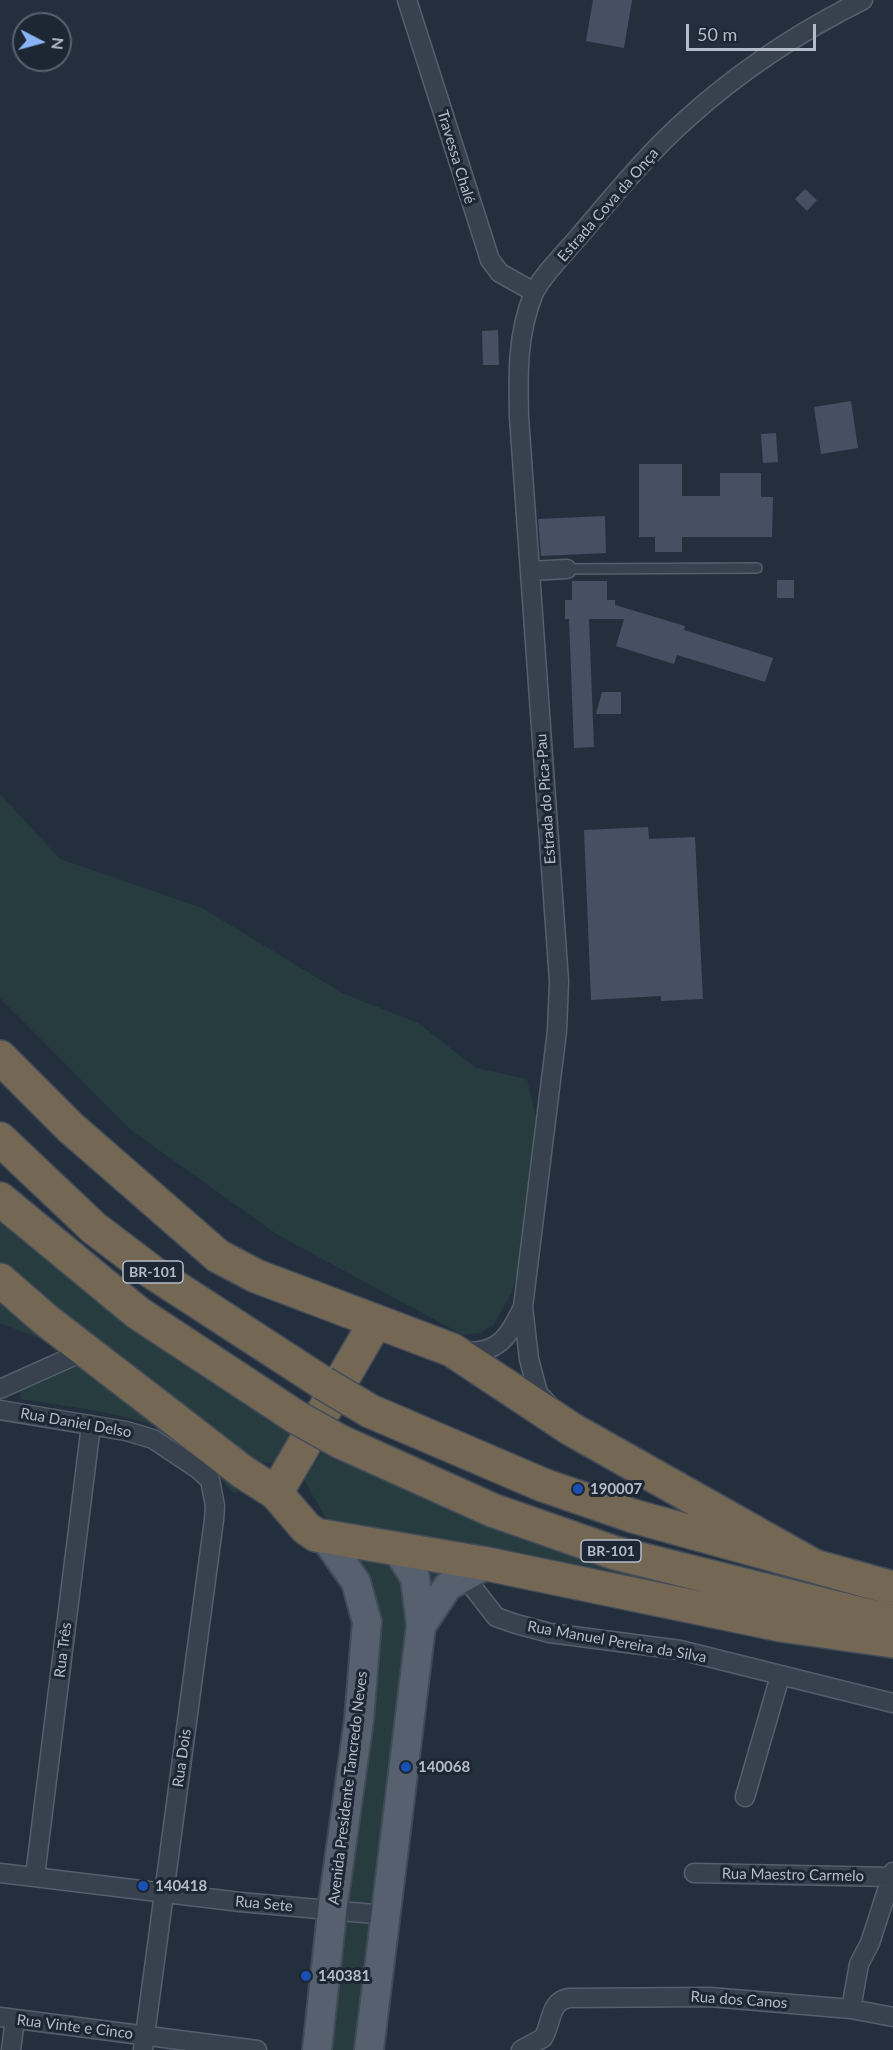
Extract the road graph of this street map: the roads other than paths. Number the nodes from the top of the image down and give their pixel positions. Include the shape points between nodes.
1 (406, 0) edge
2 (863, 0) edge
3 (534, 292) junction
4 (757, 568) dead end
5 (567, 569) joint
6 (530, 572) junction
7 (0, 1057) edge
8 (0, 1139) edge
9 (0, 1199) edge
10 (0, 1280) edge
11 (523, 1307) junction
12 (375, 1323) junction
13 (87, 1350) junction
14 (452, 1350) junction
15 (0, 1389) edge
16 (0, 1410) edge
17 (91, 1425) junction
18 (571, 1429) junction
19 (210, 1480) joint
20 (276, 1493) junction
21 (325, 1538) junction
22 (399, 1551) junction
23 (814, 1566) junction
24 (476, 1570) junction
25 (893, 1588) edge
26 (893, 1622) edge
27 (421, 1626) junction
28 (893, 1641) edge
29 (780, 1676) junction
30 (893, 1703) edge
31 (745, 1797) dead end
32 (0, 1873) edge
33 (694, 1873) dead end
34 (892, 1874) edge
35 (35, 1876) junction
36 (164, 1892) junction
37 (333, 1910) junction
38 (385, 1915) junction
39 (851, 2008) junction
40 (893, 2017) edge
41 (7, 2018) edge
42 (144, 2043) edge
43 (11, 2050) edge
44 (256, 2050) edge
45 (317, 2050) edge
46 (369, 2050) edge
47 (521, 2050) edge

1 - 3 street, Travessa Chalé via 490,260 500,273
2 - 3 street, Estrada Cova da Onça via 729,83 687,118 628,177
3 - 6 street, Estrada do Pica-Pau via 518,360
4 - 5 lane
5 - 6 street
6 - 11 street, Estrada do Pica-Pau via 559,981 557,1031
7 - 12 highway via 71,1128 218,1256 256,1276 323,1299
8 - 23 highway, BR-101, bridge via 94,1228 127,1253 370,1411 543,1485 633,1516
9 - 26 highway, BR-101, bridge via 138,1313 296,1417 341,1442 492,1510 615,1553
10 - 13 highway
11 - 14 street, Estrada do Pica-Pau via 511,1333 498,1344 477,1353
11 - 18 street, Estrada do Pica-Pau via 526,1346 538,1393
12 - 14 highway
12 - 20 highway
13 - 15 street
13 - 20 highway via 243,1472
14 - 18 highway
16 - 17 street, Rua Daniel Delso
17 - 19 street, Rua Daniel Delso via 153,1439
17 - 35 street, Rua Três
18 - 23 highway
19 - 36 street, Rua Dois via 214,1520
20 - 21 highway via 306,1528
21 - 22 highway
21 - 37 main road, Avenida Presidente Tancredo Neves via 356,1582 367,1623 359,1719
22 - 24 highway, BR-101
22 - 27 main road via 415,1578
23 - 25 highway, BR-101
24 - 27 main road via 448,1586
24 - 28 highway, BR-101
24 - 29 street, Rua Manuel Pereira da Silva via 496,1617 516,1624 550,1633 680,1650
27 - 38 main road
29 - 30 street, Rua Manuel Pereira da Silva
29 - 31 street
32 - 35 street, Rua Sete
33 - 34 street, Rua Maestro Carmelo
34 - 39 street via 870,1943 859,1964
35 - 36 street, Rua Sete
36 - 37 street, Rua Sete
36 - 42 street, Rua Dois
37 - 38 street, Rua Sete
37 - 45 main road, Avenida Presidente Tancredo Neves
38 - 46 main road
39 - 40 street, Rua dos Canos
39 - 47 street, Rua dos Canos via 710,1997 561,1999 555,2004 543,2038
41 - 42 street, Rua Vinte e Cinco
41 - 43 street
42 - 44 street, Rua Vinte e Cinco

